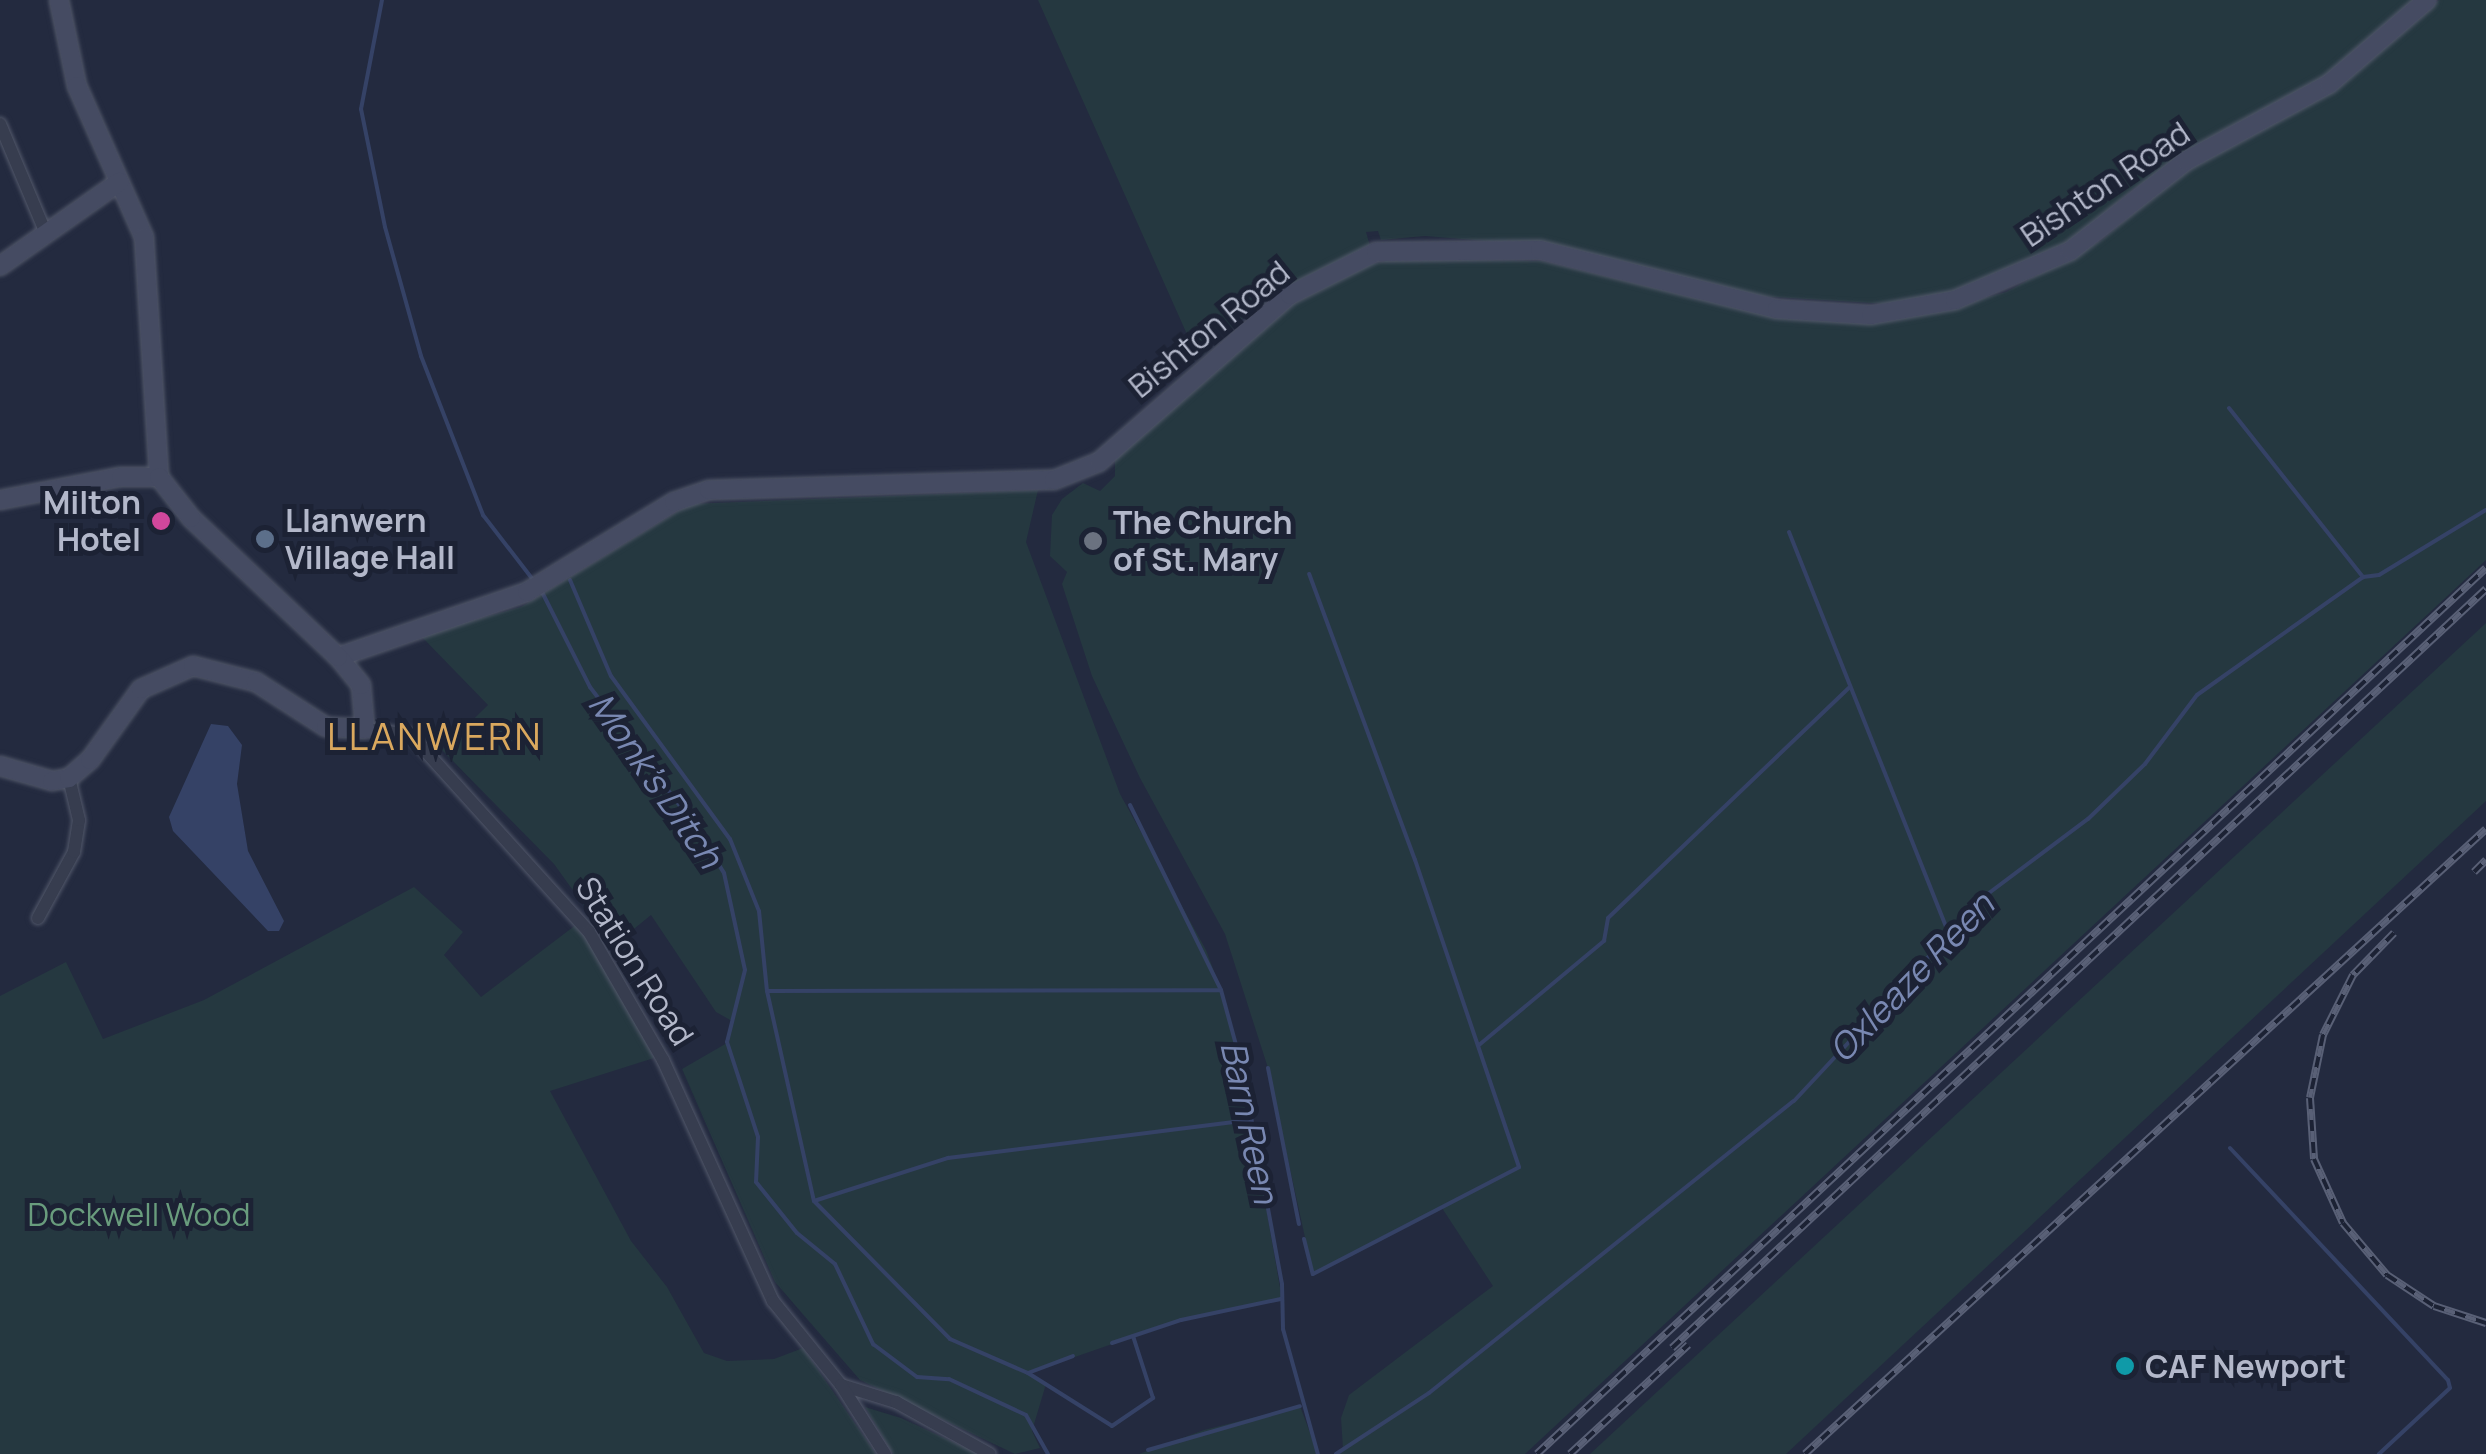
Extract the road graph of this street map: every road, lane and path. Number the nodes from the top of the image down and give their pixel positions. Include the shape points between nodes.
1 (60, 0) edge
2 (2426, 0) edge
3 (0, 124) edge
4 (120, 182) junction
5 (45, 231) junction
6 (0, 266) edge
7 (158, 476) junction
8 (0, 500) edge
9 (338, 657) junction
10 (365, 729) junction
11 (0, 766) edge
12 (69, 778) junction
13 (38, 918) dead end
14 (840, 1386) junction
15 (885, 1454) edge
16 (990, 1454) edge

1 - 4 street via 76,86
2 - 9 street, Bishton Road via 2329,84 2186,161 2070,252 1955,300 1870,315 1778,308 1540,250 1376,252 1278,304 1099,462 1054,480 709,490 674,502 527,592
3 - 5 street
4 - 5 street
4 - 7 street via 138,214 148,263
5 - 6 street
7 - 8 street
7 - 9 street via 191,518
9 - 10 street via 360,685
10 - 12 street via 326,727 225,669 181,668 141,689 90,760
10 - 14 street, Station Road via 388,728 422,745 589,932 663,1060 773,1301
11 - 12 street via 52,781
12 - 13 street via 79,820 74,852
14 - 15 street, Station Road
14 - 16 street via 896,1402

